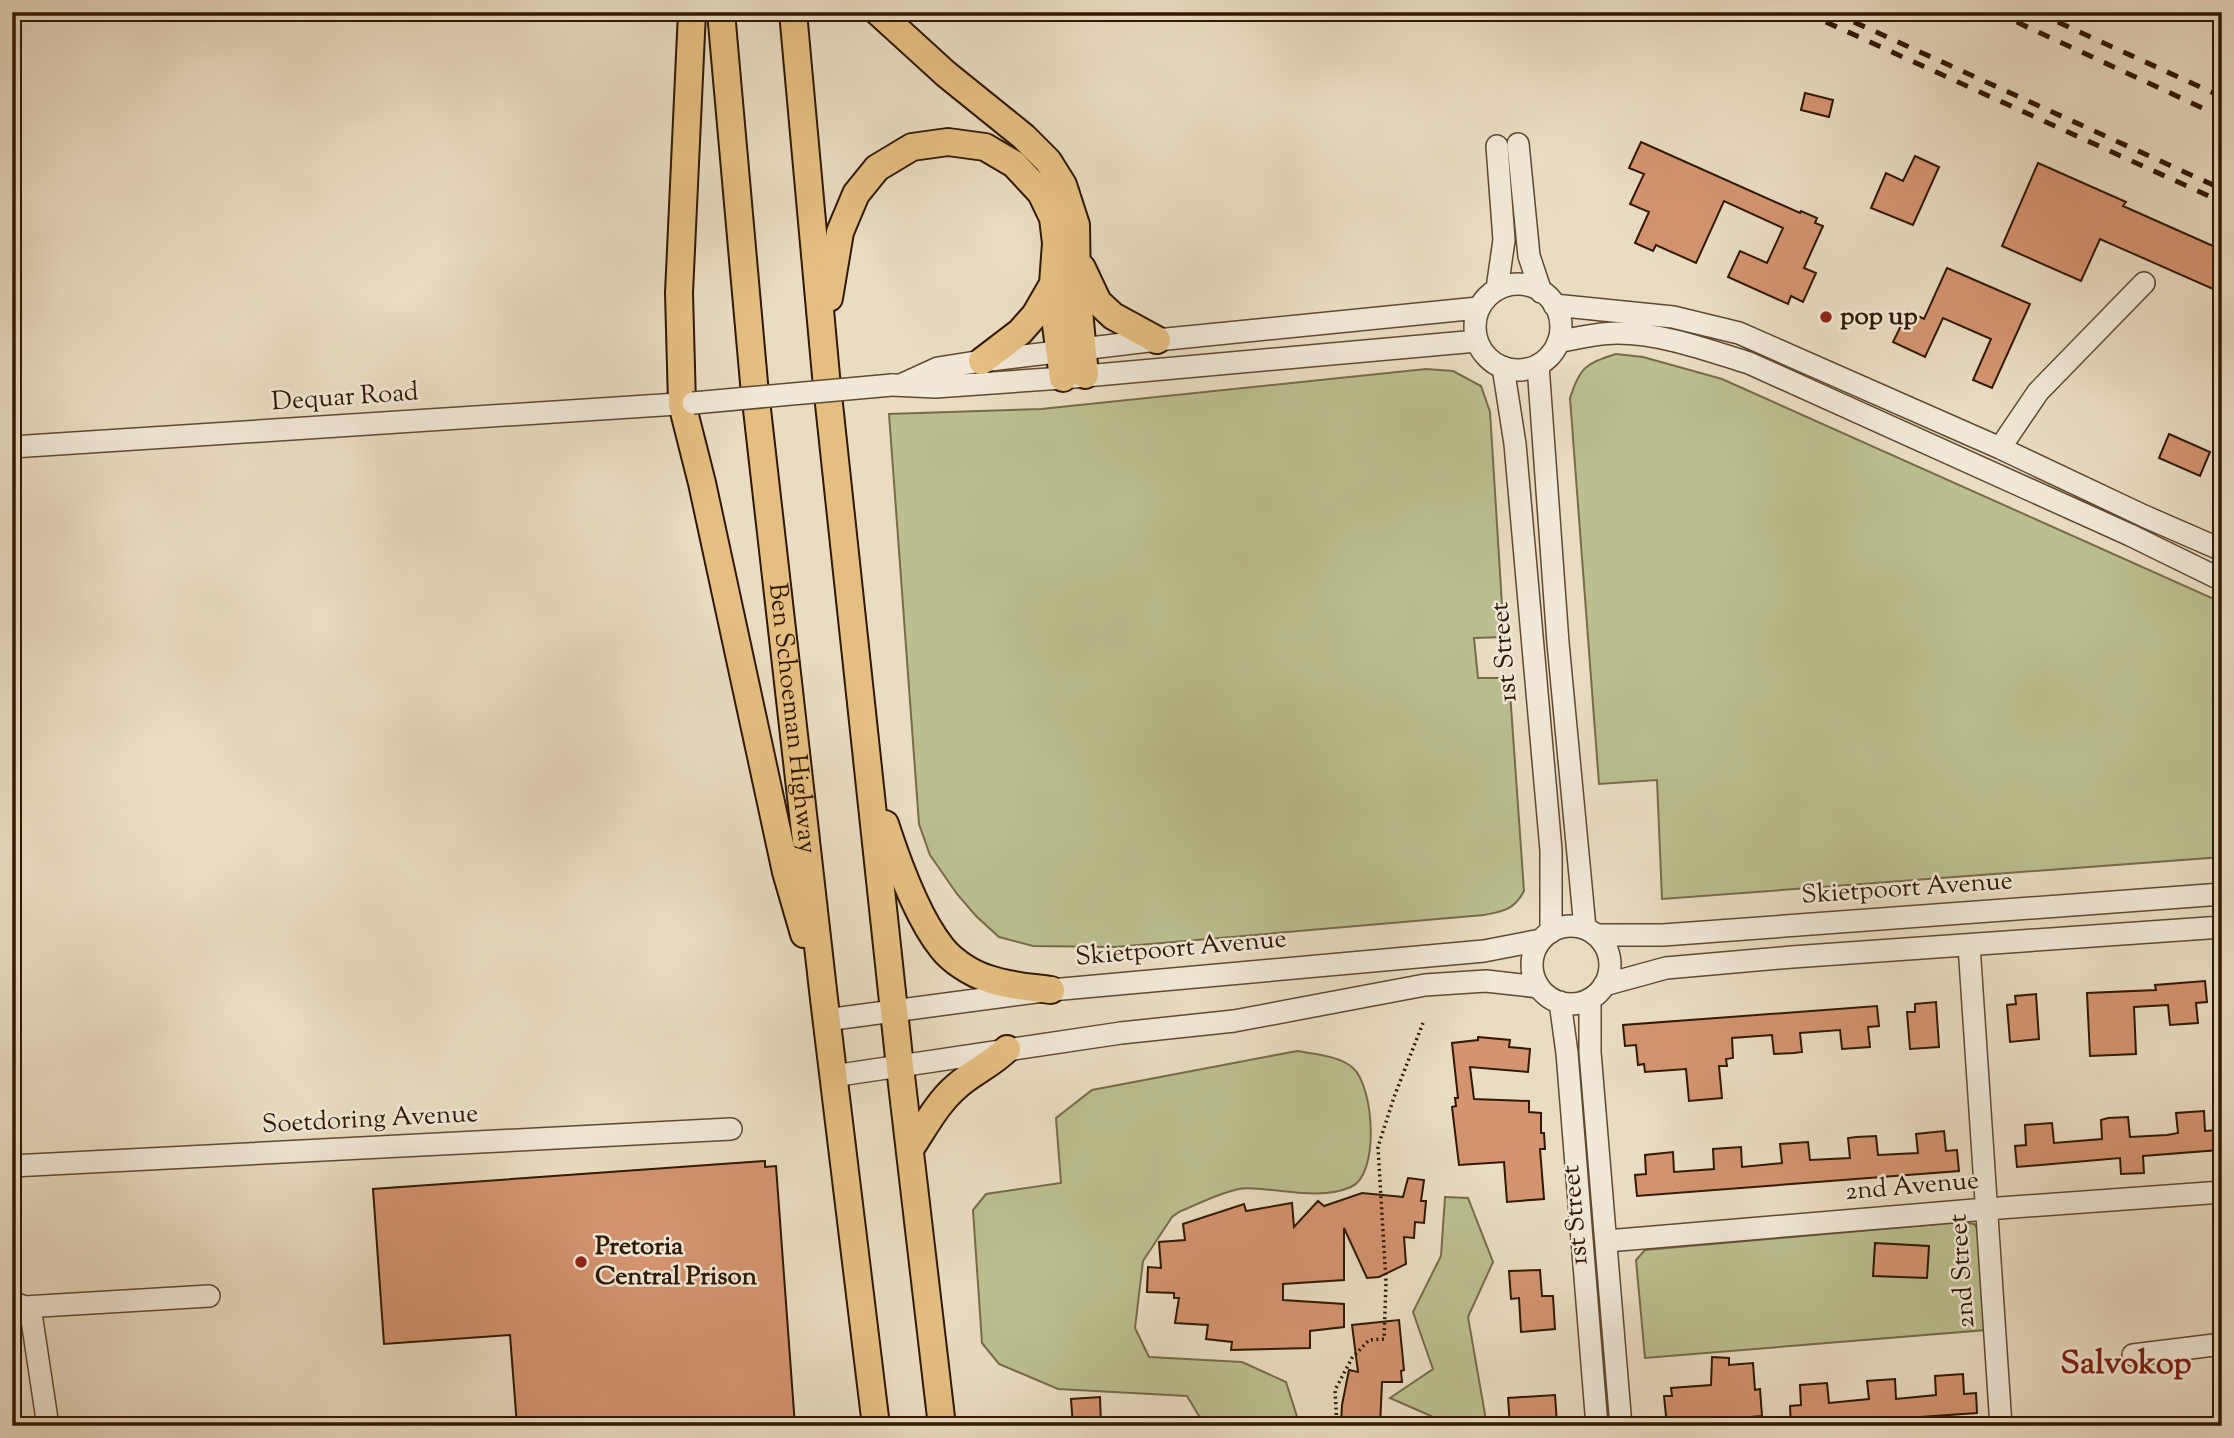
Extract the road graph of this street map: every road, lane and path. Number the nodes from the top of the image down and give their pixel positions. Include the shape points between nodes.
1 (692, 12) edge
2 (721, 12) edge
3 (793, 12) edge
4 (878, 12) edge
5 (1518, 144) dead end
6 (1497, 146) dead end
7 (1077, 256) junction
8 (2144, 283) dead end
9 (1053, 284) junction
10 (1497, 289) junction
11 (1548, 298) junction
12 (1478, 308) junction
13 (1157, 340) junction
14 (1477, 341) junction
15 (1558, 342) junction
16 (982, 361) junction
17 (1073, 364) junction
18 (1538, 365) junction
19 (1503, 368) junction
20 (826, 376) junction
21 (896, 385) junction
22 (687, 403) junction
23 (12, 447) edge
24 (2000, 448) junction
25 (2222, 550) edge
26 (2222, 580) edge
27 (869, 772) junction
28 (2222, 894) edge
29 (2222, 927) edge
30 (1590, 932) junction
31 (1546, 936) junction
32 (1969, 945) junction
33 (1539, 987) junction
34 (1051, 990) junction
35 (1597, 992) junction
36 (1560, 1002) junction
37 (825, 1009) junction
38 (895, 1012) junction
39 (1423, 1023) dead end
40 (1007, 1049) junction
41 (900, 1067) junction
42 (833, 1076) junction
43 (731, 1129) dead end
44 (910, 1149) junction
45 (12, 1166) edge
46 (2222, 1192) edge
47 (1986, 1209) junction
48 (1607, 1241) junction
49 (209, 1296) dead end
50 (18, 1304) edge
51 (2222, 1344) edge
52 (2133, 1355) dead end
53 (48, 1426) edge
54 (876, 1426) edge
55 (942, 1426) edge
56 (1337, 1426) edge
57 (1597, 1426) edge
58 (1621, 1426) edge
59 (2001, 1426) edge

1 - 22 main road via 678,293
2 - 37 main road, Ben Schoeman Highway via 756,397
3 - 20 main road
4 - 7 main road via 1048,161 1063,185 1076,225
5 - 11 street via 1529,256
6 - 10 street via 1504,240
7 - 13 main road via 1098,302 1113,316
7 - 17 main road
8 - 24 street via 2038,392
9 - 16 main road via 1020,332
9 - 17 main road via 1054,310
9 - 20 main road via 1053,218 1041,192 1014,164 985,147 966,143 912,147 877,168 856,194 840,232 828,303
10 - 11 street via 1522,284
10 - 12 street
11 - 15 street via 1560,323
11 - 24 street via 1673,317 1739,333
12 - 13 street
12 - 14 street via 1474,324
13 - 17 street
14 - 17 street
14 - 19 street via 1491,361
15 - 18 street
15 - 26 street via 1617,333 1639,335 1749,363
16 - 17 street
16 - 21 street via 938,368
17 - 21 street via 935,387
18 - 19 street
18 - 30 street, 1st Street via 1559,656
19 - 31 street, 1st Street via 1516,444 1551,850
20 - 27 main road
21 - 22 street, Dequar Road, bridge
22 - 23 street, Dequar Road
22 - 37 main road via 786,872
24 - 25 street
27 - 34 main road via 894,852 941,947 985,978
27 - 38 main road
28 - 30 street, Skietpoort Avenue via 1676,934
29 - 32 street
30 - 31 street via 1573,926
30 - 35 street via 1604,943 1610,964
31 - 33 street via 1532,963
31 - 34 street, Skietpoort Avenue via 1484,951
32 - 35 street via 1666,968
32 - 47 street, 2nd Street
33 - 36 street
33 - 40 street via 1486,981 1425,985 1234,1021
34 - 38 street, Skietpoort Avenue
35 - 36 street via 1570,1004
35 - 48 street, 1st Street via 1590,1052
36 - 57 street, 1st Street
37 - 38 street, Skietpoort Avenue
37 - 42 main road, Ben Schoeman Highway
38 - 41 main road
39 - 56 path via 1378,1147 1386,1282 1384,1339 1369,1340 1352,1357 1335,1390
40 - 41 street
40 - 44 main road via 948,1095
41 - 42 street
41 - 44 main road
42 - 54 main road, Ben Schoeman Highway
43 - 45 street, Soetdoring Avenue
44 - 55 main road
46 - 47 street, 2nd Avenue
47 - 48 street, 2nd Avenue
47 - 59 street, 2nd Street
48 - 58 street, 1st Street
49 - 50 street
50 - 53 street via 29,1312 34,1328
51 - 52 street

